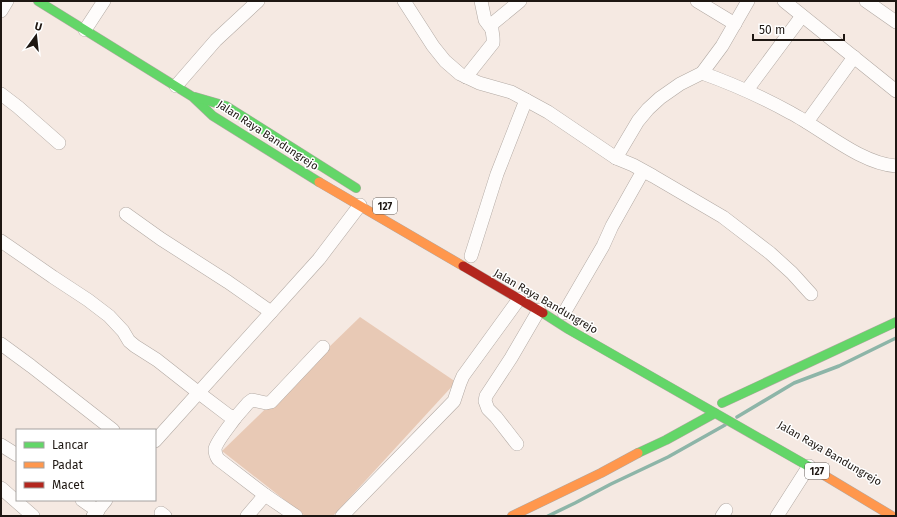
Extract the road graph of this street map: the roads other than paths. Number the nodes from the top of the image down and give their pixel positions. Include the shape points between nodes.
1 (7, 1) edge
2 (38, 1) edge
3 (104, 1) edge
4 (258, 1) edge
5 (404, 1) edge
6 (481, 1) edge
7 (520, 1) edge
8 (698, 1) edge
9 (748, 1) edge
10 (784, 1) edge
11 (866, 1) edge
12 (1, 11) edge
13 (802, 16) junction
14 (896, 22) edge
15 (735, 24) junction
16 (491, 28) junction
17 (85, 30) junction
18 (854, 57) junction
19 (702, 73) junction
20 (466, 77) junction
21 (176, 86) junction
22 (748, 90) junction
23 (896, 91) edge
24 (1, 94) edge
25 (193, 97) junction
26 (526, 100) junction
27 (807, 122) junction
28 (59, 143) dead end
29 (616, 158) junction
30 (895, 169) edge
31 (643, 171) junction
32 (363, 200) junction
33 (126, 214) dead end
34 (1, 241) edge
35 (471, 256) dead end
36 (811, 294) dead end
37 (519, 299) junction
38 (539, 310) junction
39 (271, 312) junction
40 (566, 315) joint
41 (896, 322) edge
42 (568, 329) junction
43 (1, 344) edge
44 (323, 348) dead end
45 (198, 393) junction
46 (731, 409) dead end
47 (718, 414) junction
48 (235, 418) junction
49 (112, 429) edge
50 (156, 440) edge
51 (1, 444) edge
52 (517, 444) dead end
53 (16, 455) edge
54 (809, 466) junction
55 (1, 488) edge
56 (265, 495) junction
57 (83, 501) edge
58 (105, 501) edge
59 (95, 513) edge
60 (518, 515) edge
61 (33, 516) edge
62 (246, 516) edge
63 (296, 516) edge
64 (342, 516) edge
65 (777, 516) edge
66 (892, 516) edge

1 - 12 street
2 - 17 main road, Jalan Raya Bandungrejo / 127
3 - 17 street
4 - 21 street via 216,40
5 - 20 street via 432,46 445,61
6 - 16 street via 485,20
7 - 16 street via 495,20
8 - 15 street
9 - 15 street
10 - 13 street
11 - 14 street
13 - 18 street
13 - 22 street
15 - 19 street
16 - 20 street via 493,42
17 - 21 main road, Jalan Raya Bandungrejo / 127
18 - 23 street
18 - 27 street
19 - 22 street
19 - 29 street via 680,84 648,109
20 - 26 street via 511,92
21 - 25 main road, Jalan Raya Bandungrejo / 127
22 - 27 street
24 - 28 street
25 - 32 main road, Jalan Raya Bandungrejo / 127 via 213,116 308,176
25 - 32 main road, Jalan Raya Bandungrejo / 127 via 226,106
26 - 29 street
26 - 35 street via 497,174
27 - 30 street via 844,146
29 - 31 street
31 - 36 street via 723,217 770,253
31 - 40 street
32 - 37 main road, Jalan Raya Bandungrejo / 127
32 - 39 street via 319,259
33 - 39 street
34 - 45 street via 109,316 129,341
37 - 38 main road, Jalan Raya Bandungrejo / 127
37 - 64 street via 463,376 454,401
38 - 42 main road, Jalan Raya Bandungrejo / 127
38 - 52 street via 485,401 488,409
39 - 45 street
40 - 42 main road
41 - 46 main road via 745,393 719,402
42 - 47 main road, Jalan Raya Bandungrejo / 127
43 - 49 street
44 - 48 street via 271,402 252,400
45 - 48 street
45 - 50 street
47 - 54 main road, Jalan Raya Bandungrejo / 127
47 - 60 main road
48 - 56 street via 215,448 215,454
51 - 53 street
54 - 65 street
54 - 66 main road, Jalan Raya Bandungrejo / 127
55 - 61 street
56 - 62 street
56 - 63 street
57 - 59 street
58 - 59 street

